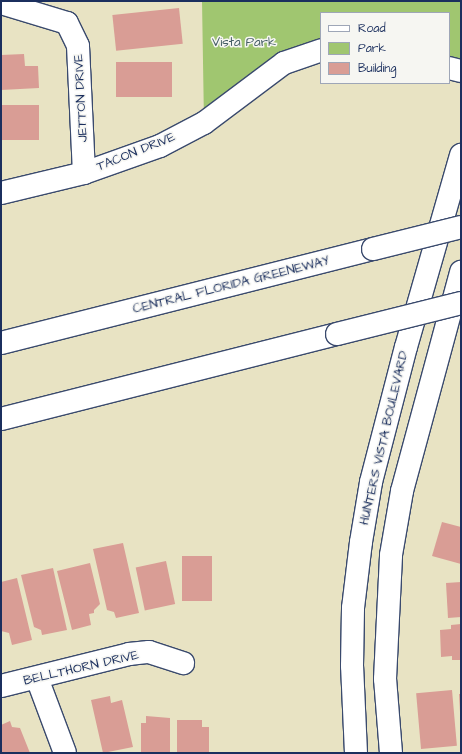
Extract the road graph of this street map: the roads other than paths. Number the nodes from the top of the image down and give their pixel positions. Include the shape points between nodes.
1 (1, 3) edge
2 (320, 50) edge
3 (450, 68) edge
4 (461, 71) edge
5 (461, 155) edge
6 (84, 173) junction
7 (1, 193) edge
8 (461, 227) edge
9 (461, 272) edge
10 (461, 303) edge
11 (1, 343) edge
12 (1, 419) edge
13 (183, 663) dead end
14 (37, 678) junction
15 (1, 686) edge
16 (65, 753) edge
17 (356, 753) edge
18 (391, 753) edge

1 - 6 main road, JETTON DRIVE via 67,22 78,46
2 - 6 main road, TACON DRIVE via 313,50 284,63 204,123 160,146
3 - 4 main road
5 - 17 main road, HUNTERS VISTA BOULEVARD via 406,347 372,482 360,542 353,608 352,666
6 - 7 main road, TACON DRIVE
8 - 11 main road, CENTRAL FLORIDA GREENEWAY, bridge
9 - 18 main road via 402,491 391,555 385,679
10 - 12 main road, bridge
13 - 14 main road, BELLTHORN DRIVE via 149,652 129,654
14 - 15 main road, BELLTHORN DRIVE
14 - 16 main road

